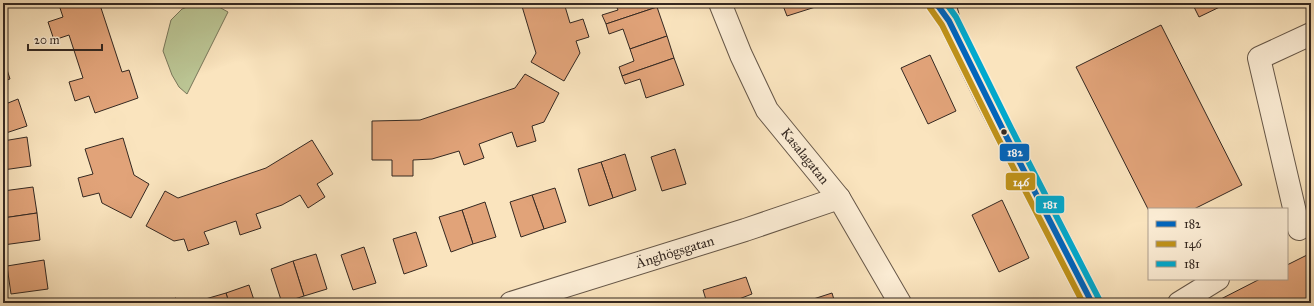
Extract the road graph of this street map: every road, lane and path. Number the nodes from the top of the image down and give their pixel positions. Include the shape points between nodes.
1 (720, 3) edge
2 (936, 3) edge
3 (947, 12) edge
4 (1311, 34) edge
5 (839, 198) junction
6 (1299, 229) edge
7 (1216, 280) edge
8 (511, 303) edge
9 (900, 303) edge
10 (1092, 303) edge
11 (1179, 303) edge

1 - 5 street, Kasalagatan via 767,110
2 - 3 main road
3 - 10 main road via 1004,132
4 - 6 street via 1259,58
5 - 8 street, Änghögsgatan
5 - 9 street, Kasalagatan
7 - 11 street

